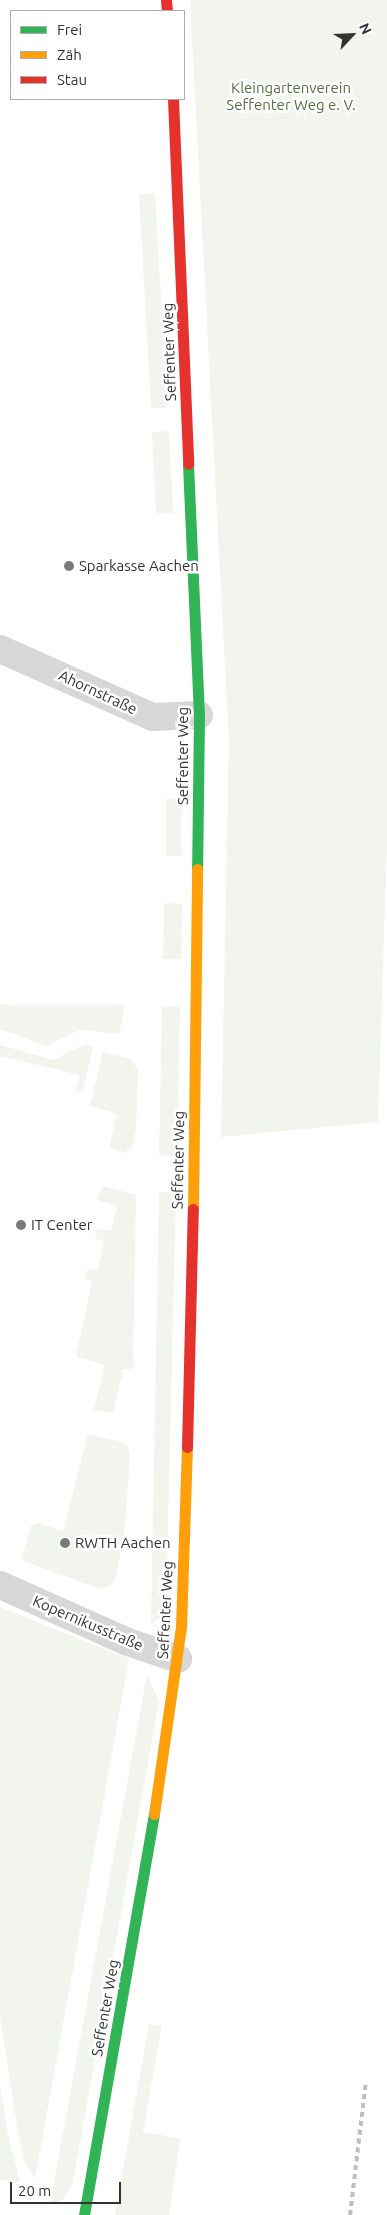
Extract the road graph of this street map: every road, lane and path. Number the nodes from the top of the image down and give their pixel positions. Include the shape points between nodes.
1 (173, 100) edge
2 (0, 649) edge
3 (199, 715) junction
4 (0, 1585) edge
5 (178, 1659) junction
6 (84, 2215) edge

1 - 3 street, Seffenter Weg
2 - 3 street, Ahornstraße via 154,717
3 - 5 street, Seffenter Weg via 190,1341
4 - 5 street, Kopernikusstraße via 128,1642
5 - 6 street, Seffenter Weg via 150,1844

